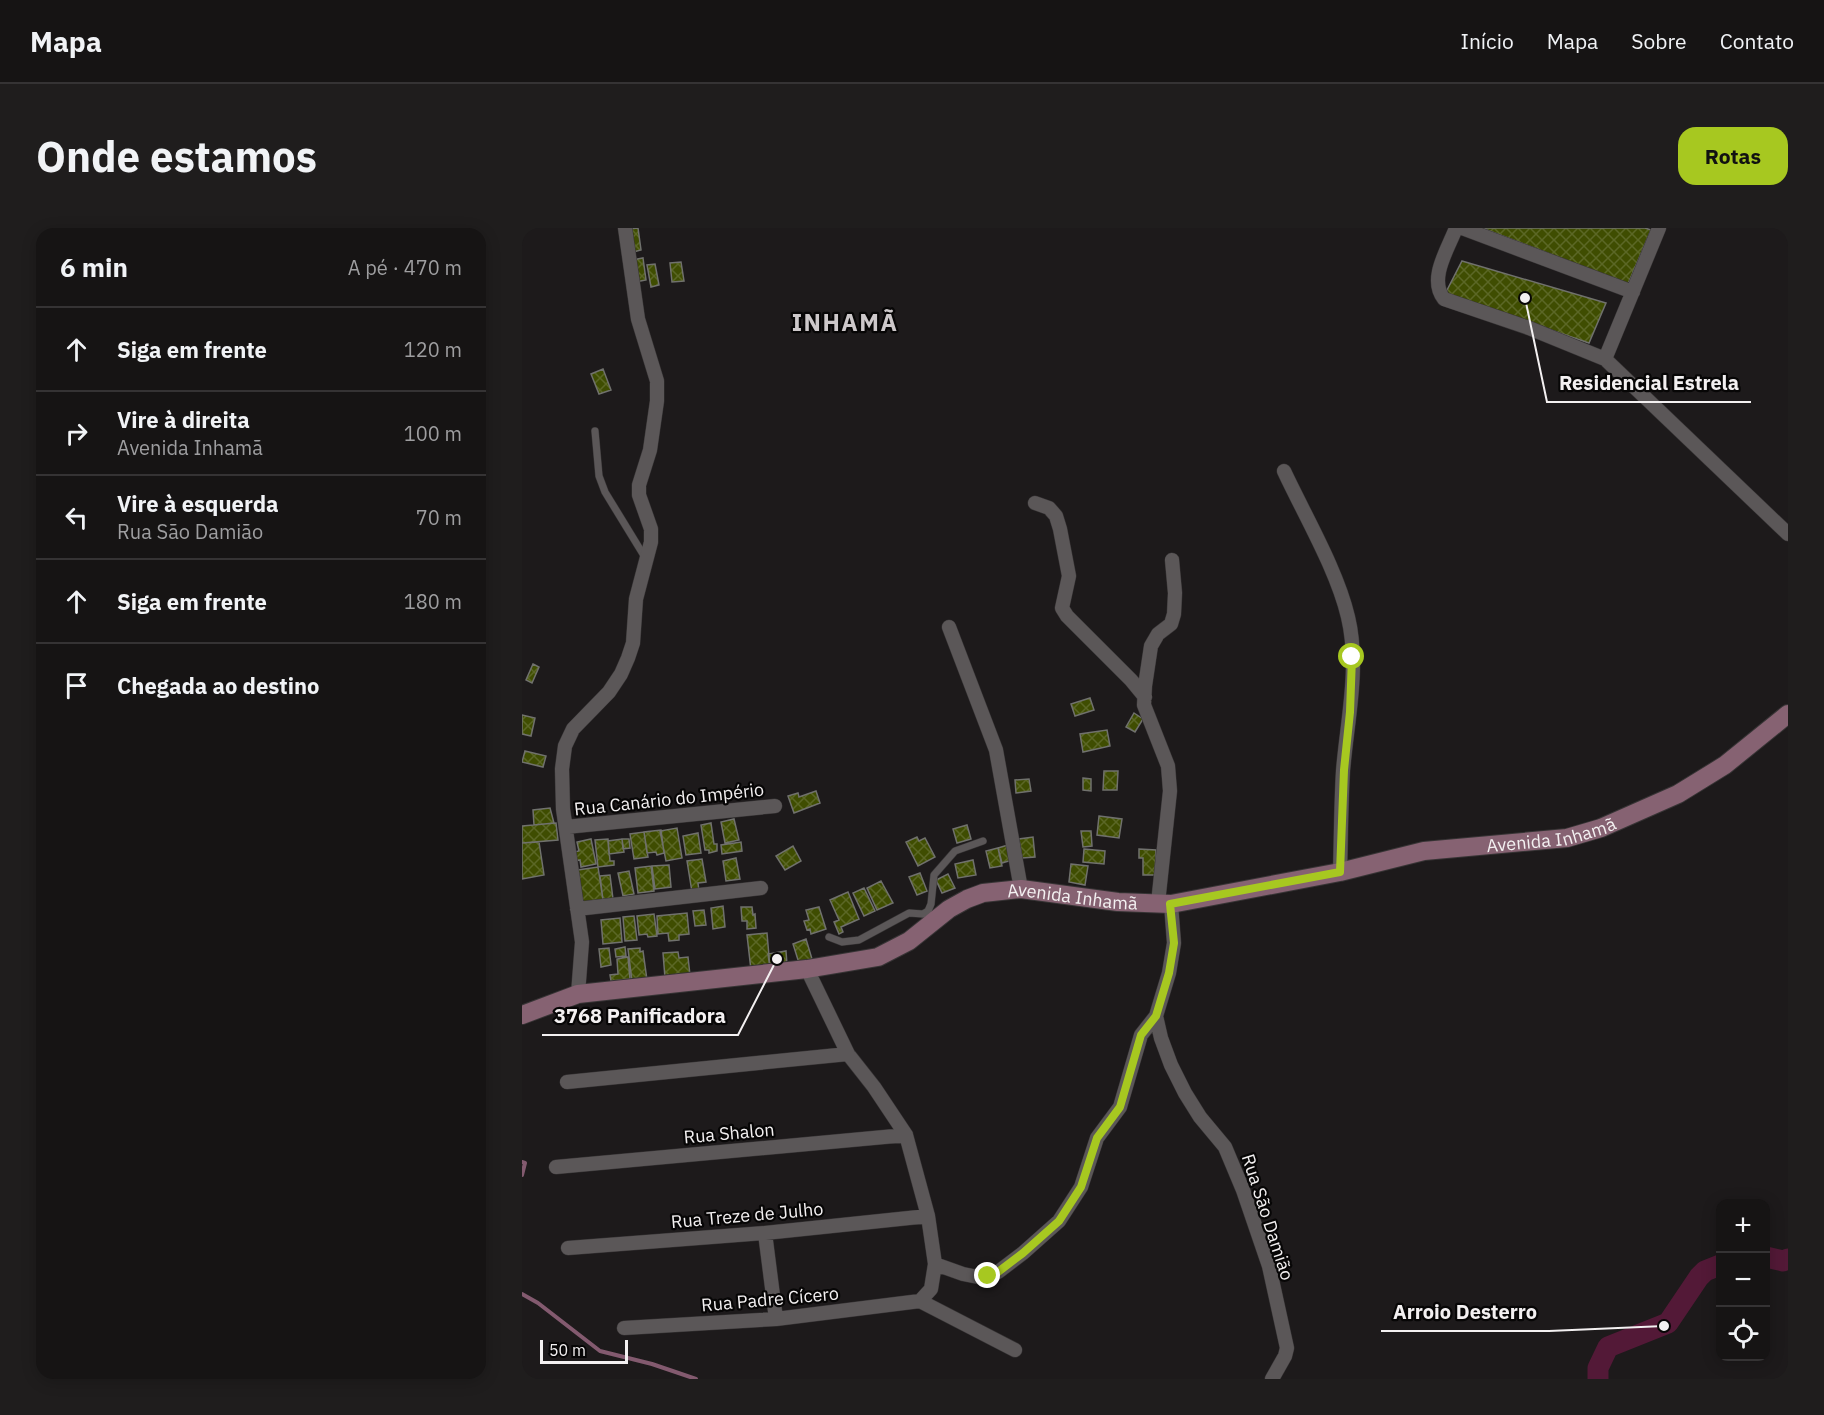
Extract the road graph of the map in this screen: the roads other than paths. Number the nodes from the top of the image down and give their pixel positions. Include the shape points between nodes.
1 (625, 228) edge
2 (1456, 228) edge
3 (1462, 228) edge
4 (1659, 228) edge
5 (1633, 292) junction
6 (1605, 359) junction
7 (595, 431) dead end
8 (1284, 471) dead end
9 (1035, 504) dead end
10 (1788, 534) edge
11 (646, 559) junction
12 (1172, 560) dead end
13 (949, 627) dead end
14 (1145, 697) junction
15 (1788, 714) edge
16 (775, 806) dead end
17 (566, 827) junction
18 (983, 842) dead end
19 (1340, 872) junction
20 (761, 888) dead end
21 (1021, 889) junction
22 (1164, 903) junction
23 (577, 909) junction
24 (926, 919) junction
25 (829, 937) dead end
26 (846, 952) junction
27 (807, 969) junction
28 (578, 994) junction
29 (522, 1015) edge
30 (1156, 1016) junction
31 (848, 1054) junction
32 (567, 1082) dead end
33 (906, 1135) junction
34 (556, 1167) dead end
35 (928, 1216) junction
36 (765, 1233) junction
37 (568, 1248) dead end
38 (935, 1264) junction
39 (920, 1301) junction
40 (776, 1319) junction
41 (624, 1328) dead end
42 (1015, 1350) dead end
43 (1272, 1379) edge

1 - 11 street via 638,319 657,381 650,450 639,485 651,529
2 - 6 street via 1438,276 1439,292 1444,299
3 - 5 street
4 - 5 street
5 - 6 street
6 - 10 street
7 - 11 lane via 599,476 605,492
8 - 19 street via 1343,595 1349,620 1352,657
9 - 14 street via 1049,508 1060,530 1069,576 1062,608
11 - 17 street via 628,658 609,692 573,729 565,746 562,770
12 - 14 street via 1174,614 1171,624 1151,646
13 - 21 street via 996,750
14 - 22 street via 1170,783
15 - 19 street, Avenida Inhamã via 1725,765 1678,794 1601,828 1567,838 1424,851
16 - 17 street, Rua Canário do Império
17 - 23 street
18 - 24 lane via 955,851 938,869
19 - 22 street, Avenida Inhamã
20 - 23 street
21 - 22 street, Avenida Inhamã via 1118,902
21 - 24 street, Avenida Inhamã via 983,893
22 - 30 street via 1174,943
23 - 28 street via 582,942
24 - 26 lane via 909,914 860,940
24 - 26 street, Avenida Inhamã via 909,941 893,951 878,957
25 - 26 lane via 843,942
26 - 27 street, Avenida Inhamã
27 - 28 street, Avenida Inhamã
27 - 31 street
28 - 29 street, Avenida Inhamã
30 - 38 street via 1141,1035 1120,1107 1097,1138 1081,1187 1059,1221 1023,1253 988,1276
30 - 43 street, Rua São Damião via 1178,1081 1225,1147 1269,1266 1287,1348
31 - 32 street
31 - 33 street
33 - 34 street, Rua Shalon
33 - 35 street
35 - 36 street, Rua Treze de Julho
35 - 38 street
36 - 37 street, Rua Treze de Julho
36 - 40 street
38 - 39 street via 931,1289
39 - 40 street, Rua Padre Cícero
39 - 42 street
40 - 41 street, Rua Padre Cícero

